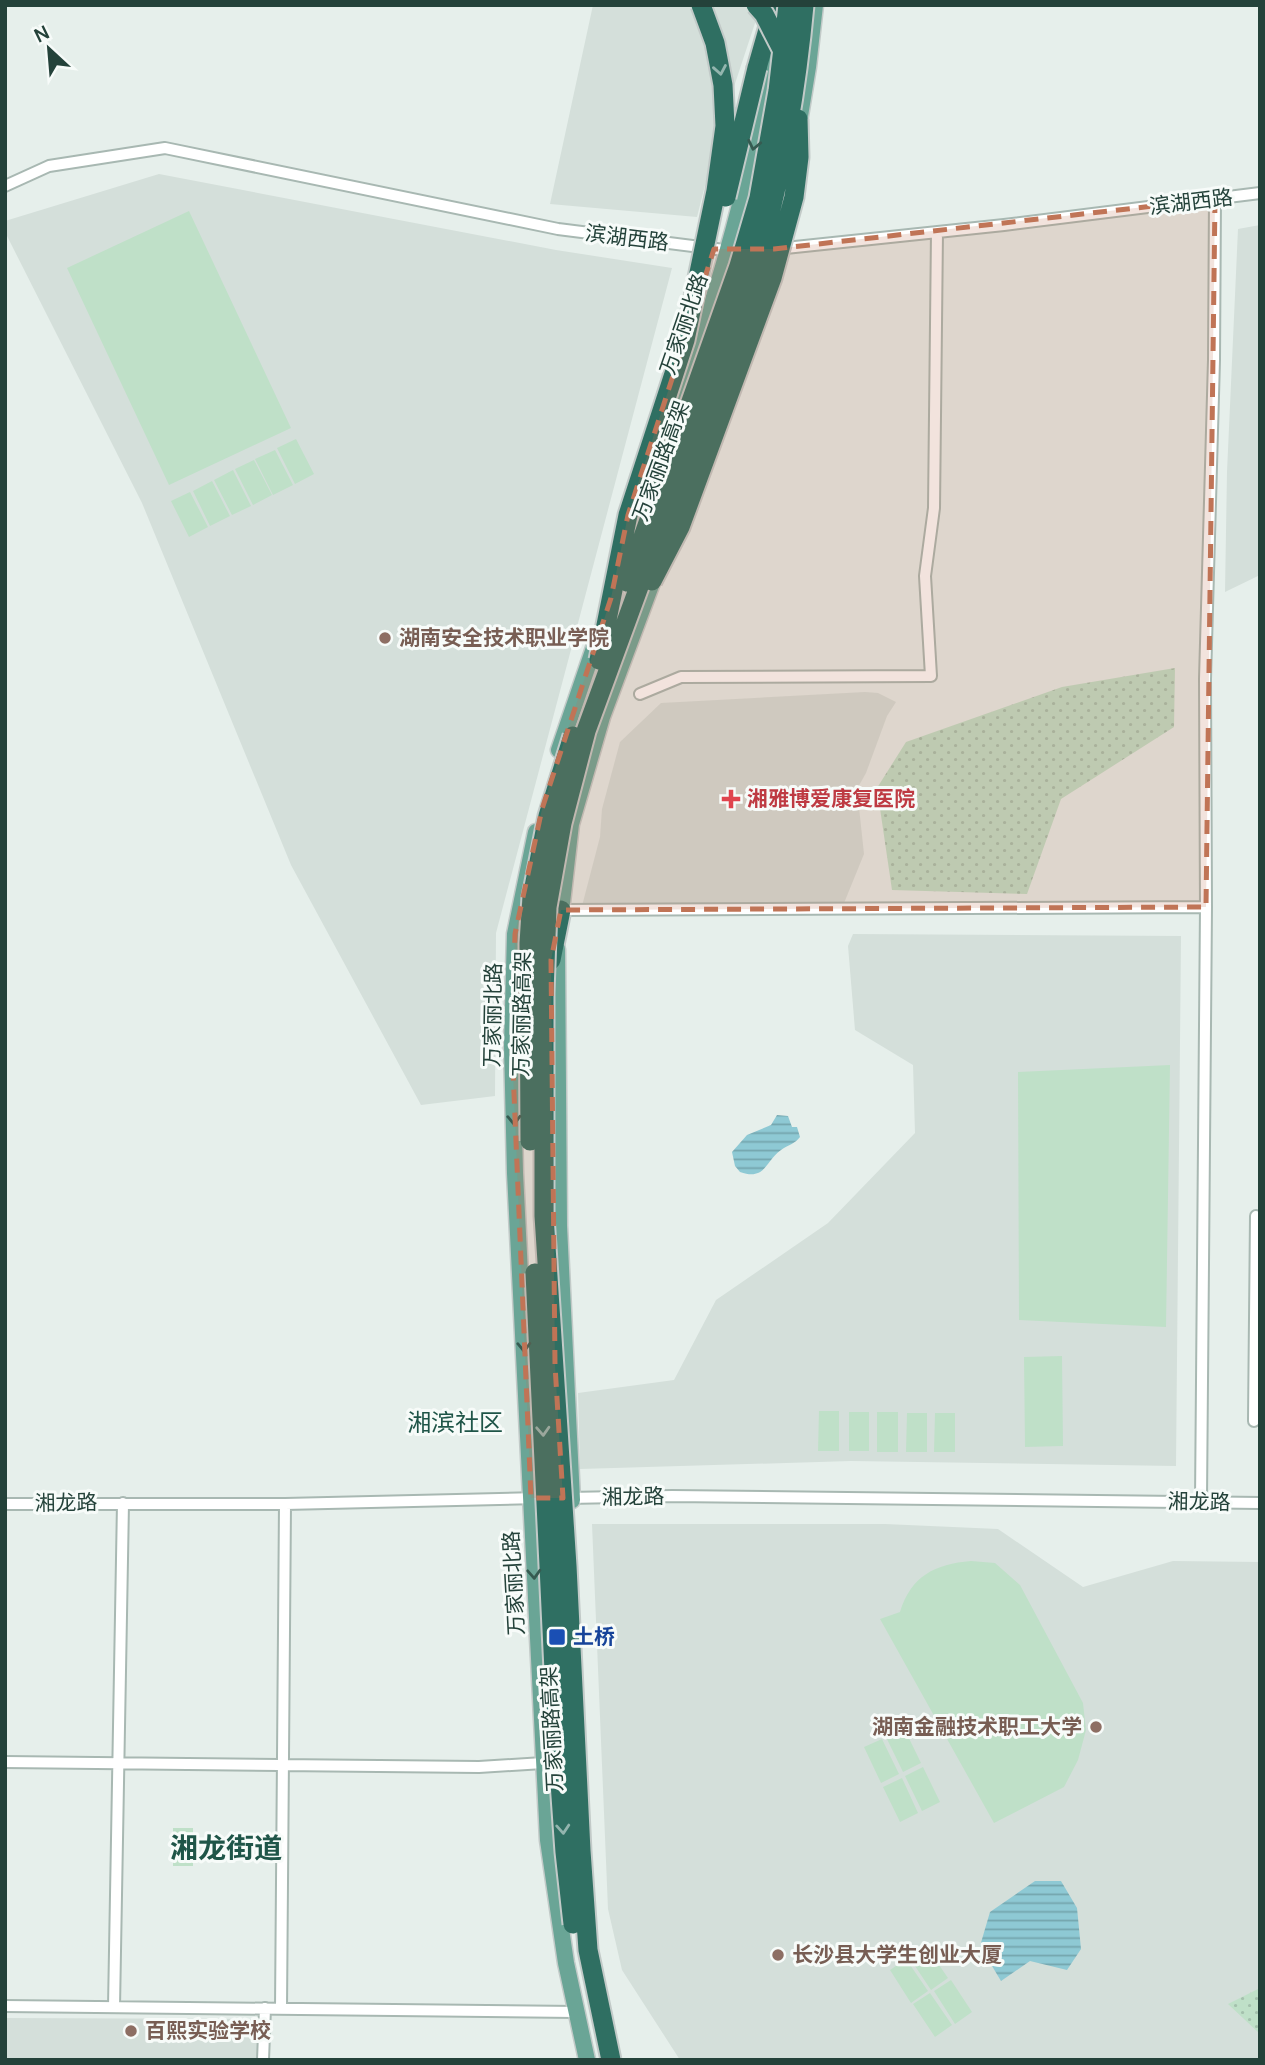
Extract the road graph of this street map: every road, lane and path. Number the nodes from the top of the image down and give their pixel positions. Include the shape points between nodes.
1 (701, 5) edge
2 (756, 5) edge
3 (776, 5) edge
4 (788, 5) edge
5 (804, 5) edge
6 (815, 5) edge
7 (5, 186) edge
8 (1260, 193) edge
9 (1215, 199) junction
10 (937, 232) junction
11 (775, 250) junction
12 (730, 251) junction
13 (685, 340) junction
14 (605, 661) junction
15 (640, 694) dead end
16 (1206, 907) junction
17 (561, 910) junction
18 (1256, 1216) dead end
19 (1258, 1350) edge
20 (555, 1365) junction
21 (1254, 1421) dead end
22 (531, 1498) junction
23 (572, 1498) junction
24 (1201, 1500) junction
25 (123, 1503) junction
26 (1260, 1503) edge
27 (5, 1504) edge
28 (285, 1504) junction
29 (5, 1762) edge
30 (543, 1763) junction
31 (118, 1764) junction
32 (283, 1765) junction
33 (5, 2006) edge
34 (114, 2007) junction
35 (265, 2008) junction
36 (281, 2008) junction
37 (576, 2012) junction
38 (263, 2060) edge
39 (587, 2060) edge
40 (598, 2060) edge
41 (611, 2060) edge
42 (618, 2060) edge

1 -> 13 highway, bridge via 715,43 725,126
2 - 14 highway, bridge via 792,71 800,133 794,197 772,278 680,527
3 -> 12 main road, 万家丽北路 via 768,84
3 - 13 highway, bridge via 707,276
4 - 14 highway, 万家丽路高架, bridge via 759,198
5 - 14 highway, 万家丽路高架, bridge via 788,132 756,268
6 - 11 main road
7 - 12 street, 滨湖西路 via 49,166 164,148 558,229
8 - 9 street, 滨湖西路
9 - 10 street, 滨湖西路
9 - 16 street via 1205,679
10 - 11 street, 滨湖西路
10 - 15 street via 934,508 925,576 931,676 681,677
11 - 12 street, 滨湖西路
11 - 17 main road via 602,717 571,824
12 -> 22 main road, 万家丽北路 via 559,750 515,934 512,1046
13 - 14 highway, bridge via 628,515
14 - 20 highway, 万家丽路高架, bridge via 562,823 547,907 544,1216
14 -> 40 highway, 万家丽路高架, bridge via 548,816 532,897 528,1025 533,1227 565,1852 577,1952
16 - 17 street
16 - 24 street
17 - 20 highway, bridge via 551,960
17 - 23 main road via 555,959 559,1226
18 - 19 street
19 - 21 street
20 - 41 highway, 万家丽路高架, bridge via 588,1950
22 - 23 street, 湘龙路
22 - 28 street, 湘龙路
22 -> 30 main road, 万家丽北路
23 - 24 street, 湘龙路
23 - 42 main road via 591,1900
24 - 26 street, 湘龙路
25 - 27 street, 湘龙路
25 - 28 street, 湘龙路
25 - 31 street
28 - 32 street
29 - 31 street
30 - 32 street via 479,1767
30 - 37 main road, 万家丽北路 via 557,1910
31 - 32 street
31 - 34 street
32 - 36 street
33 - 34 street
34 - 35 street
35 - 36 street
35 - 38 street
36 - 37 street
37 - 39 main road, 万家丽北路

